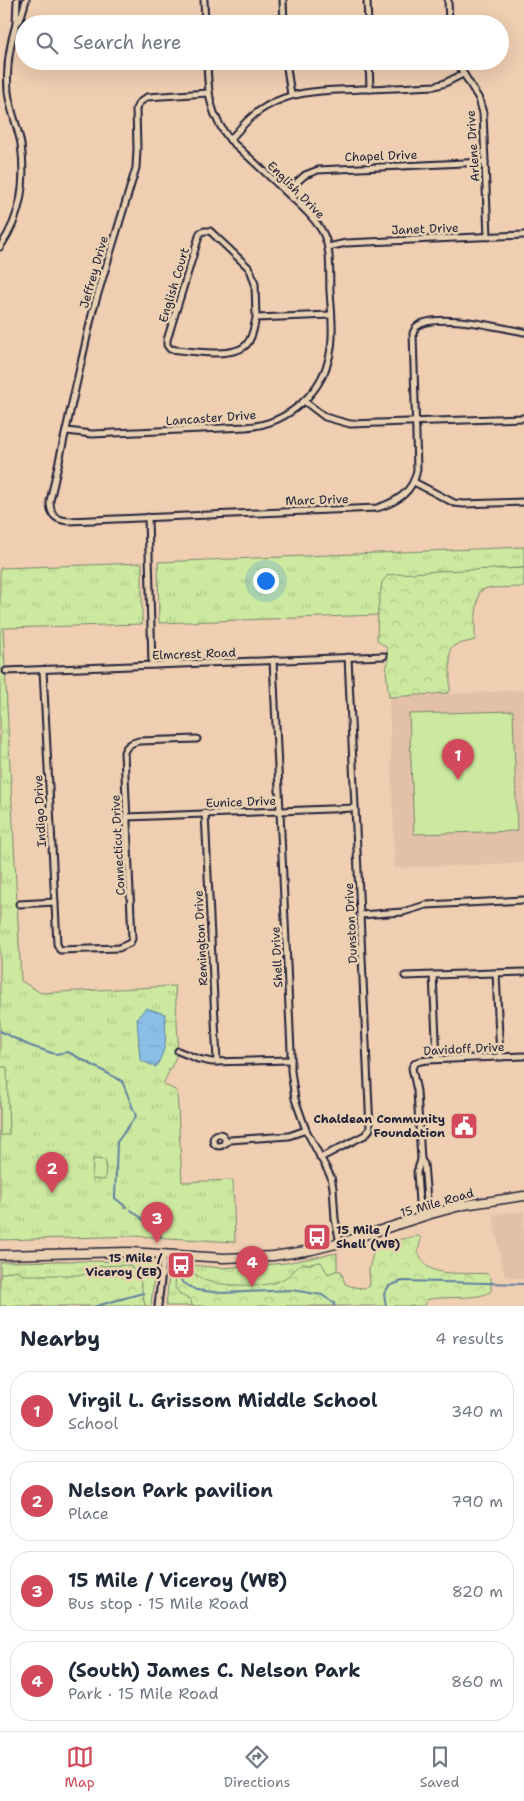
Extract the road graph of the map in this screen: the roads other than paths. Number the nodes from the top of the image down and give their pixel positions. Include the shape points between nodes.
1 (26, 0) edge
2 (204, 0) edge
3 (283, 0) edge
4 (367, 0) edge
5 (448, 0) edge
6 (17, 3) edge
7 (24, 7) junction
8 (22, 15) edge
9 (205, 15) edge
10 (284, 15) edge
11 (368, 15) edge
12 (449, 15) edge
13 (15, 28) edge
14 (207, 70) edge
15 (287, 70) edge
16 (369, 70) edge
17 (461, 70) edge
18 (463, 74) junction
19 (370, 89) junction
20 (208, 93) junction
21 (291, 96) junction
22 (230, 140) junction
23 (485, 162) junction
24 (286, 192) junction
25 (524, 236) edge
26 (488, 237) junction
27 (0, 247) edge
28 (328, 247) junction
29 (331, 315) junction
30 (256, 318) junction
31 (524, 332) edge
32 (304, 401) junction
33 (524, 418) edge
34 (416, 422) junction
35 (67, 431) junction
36 (414, 482) junction
37 (524, 502) edge
38 (53, 517) joint
39 (148, 517) junction
40 (384, 656) dead end
41 (348, 658) junction
42 (272, 660) junction
43 (152, 665) junction
44 (43, 670) junction
45 (6, 672) dead end
46 (197, 739) dead end
47 (355, 808) junction
48 (280, 810) junction
49 (205, 813) junction
50 (127, 816) junction
51 (55, 902) junction
52 (523, 902) edge
53 (19, 904) dead end
54 (360, 915) junction
55 (60, 950) joint
56 (524, 972) edge
57 (496, 973) junction
58 (433, 975) junction
59 (405, 976) dead end
60 (178, 1051) dead end
61 (524, 1056) edge
62 (500, 1057) junction
63 (437, 1059) junction
64 (291, 1060) junction
65 (216, 1062) junction
66 (306, 1130) junction
67 (224, 1136) junction
68 (230, 1140) junction
69 (224, 1144) junction
70 (320, 1158) junction
71 (421, 1160) junction
72 (524, 1196) edge
73 (431, 1214) junction
74 (422, 1217) junction
75 (340, 1244) junction
76 (164, 1254) junction
77 (0, 1255) edge
78 (158, 1306) edge

1 - 7 street
2 - 9 street
3 - 10 street
4 - 11 street
5 - 12 street
6 - 7 street
7 - 8 street
13 - 27 street via 7,79 21,144 21,191 18,214
14 - 20 street, English Drive
15 - 21 street
16 - 19 street
17 - 18 street, Arlene Drive
18 - 19 street via 435,86
18 - 23 street, Arlene Drive via 482,108
19 - 21 street via 315,91
20 - 22 street, English Drive via 217,122
20 - 35 street, Jeffrey Drive via 147,97 136,109 136,168 93,310
21 - 22 street via 258,112
22 - 24 street, English Drive
23 - 24 street, Chapel Drive via 318,170 305,175
23 - 26 street, Arlene Drive
24 - 28 street, English Drive via 316,223
25 - 26 street, Janet Drive
26 - 28 street, Janet Drive via 346,243
28 - 29 street, English Drive
29 - 30 street
29 - 32 street, English Drive via 332,343 328,364
30 - 30 street, English Court via 252,336 241,349 198,352 170,349 167,345 200,233 210,231 248,267 255,284
31 - 34 street via 462,321 418,325 413,333
32 - 34 street via 320,415 340,423
32 - 35 street, Lancaster Drive via 284,416 253,427 92,434
33 - 34 street
34 - 36 street via 418,461
35 - 38 street, Jeffrey Drive via 50,501
36 - 37 street via 454,503
36 - 39 street, Marc Drive via 397,500 377,508
38 - 39 street, Marc Drive via 69,521
39 - 43 street
40 - 41 street, Elmcrest Road
41 - 42 street, Elmcrest Road
41 - 47 street, Dunston Drive
42 - 43 street, Elmcrest Road
42 - 48 street, Shell Drive
43 - 44 street, Elmcrest Road
44 - 45 street, Elmcrest Road
44 - 51 street, Indigo Drive
46 - 50 street, Connecticut Drive via 139,741 126,747
47 - 48 street, Eunice Drive
47 - 54 street, Dunston Drive
48 - 49 street, Eunice Drive
48 - 64 street, Shell Drive
49 - 50 street, Eunice Drive
49 - 65 street, Remington Drive
50 - 55 street, Connecticut Drive via 130,943 119,948
51 - 53 street
51 - 55 street, Indigo Drive
52 - 54 street via 438,904 403,912
54 - 70 street, Dunston Drive via 370,1129
56 - 57 street
57 - 58 street
57 - 62 street
58 - 59 street
58 - 63 street
60 - 65 street via 202,1061
61 - 62 street, Davidoff Drive
62 - 63 street, Davidoff Drive
63 - 71 street, Davidoff Drive via 417,1062 413,1066
64 - 65 street
64 - 66 street, Shell Drive via 292,1088
66 - 68 street via 289,1136
66 - 70 street, Shell Drive
67 - 68 street
67 - 69 street
67 - 69 street via 216,1135 213,1141 216,1146
68 - 69 street
70 - 75 street, Shell Drive via 331,1177
71 - 73 street, Davidoff Drive
71 - 74 street, Davidoff Drive via 417,1172
72 - 73 main road, 15 Mile Road
73 - 74 main road, 15 Mile Road
74 - 75 main road, 15 Mile Road
75 - 76 main road, 15 Mile Road via 246,1258
76 - 77 main road, 15 Mile Road
76 - 78 street

